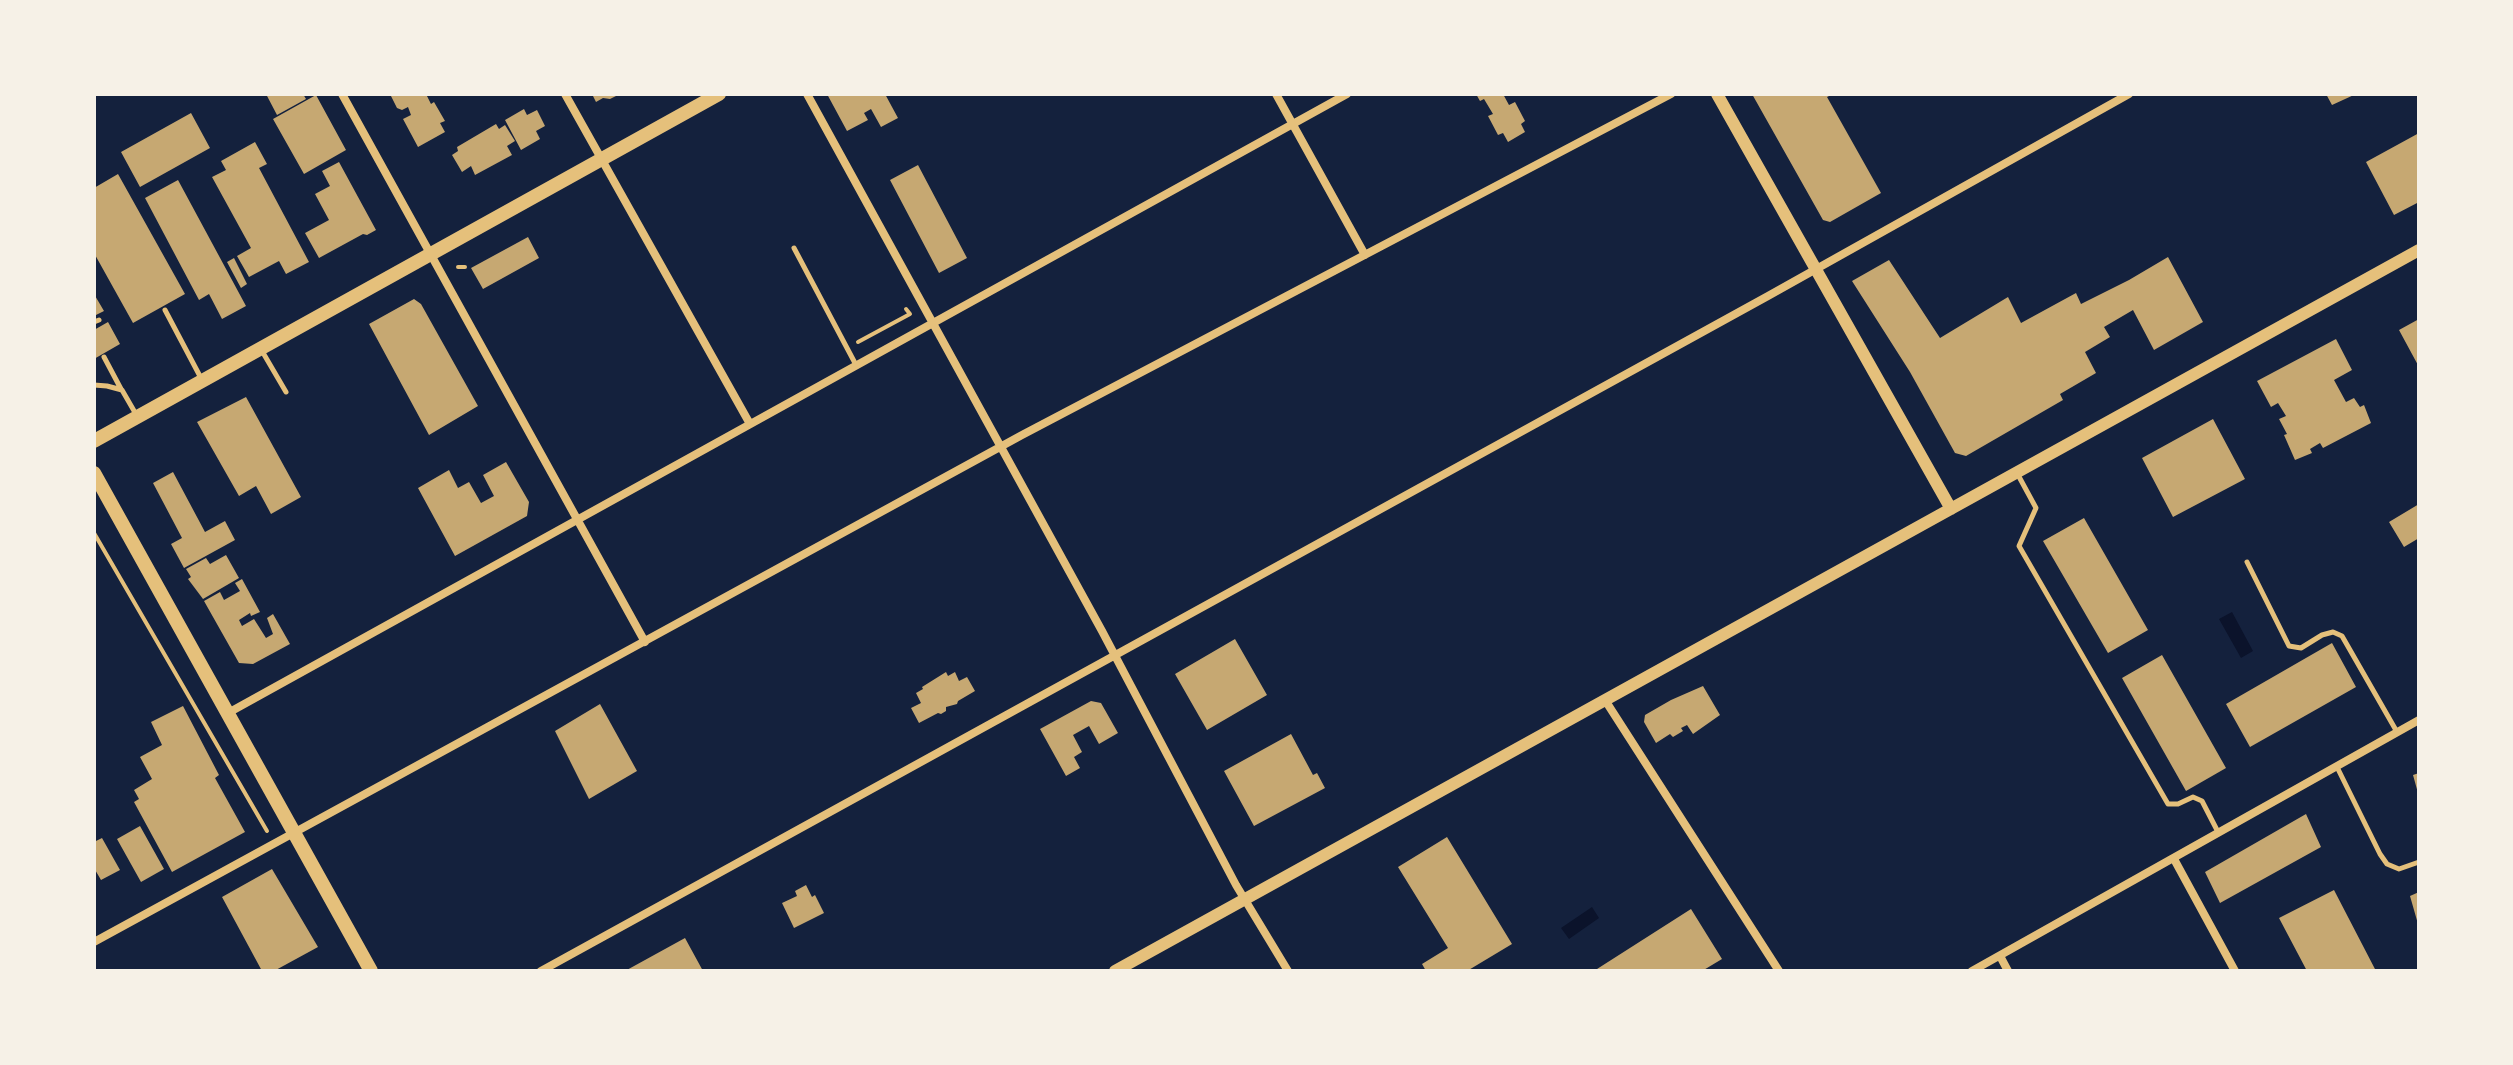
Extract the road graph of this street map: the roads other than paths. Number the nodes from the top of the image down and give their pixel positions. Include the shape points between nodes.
1 (342, 94) edge
2 (565, 94) edge
3 (719, 94) edge
4 (807, 94) edge
5 (1276, 94) edge
6 (1347, 94) edge
7 (1671, 94) edge
8 (1717, 94) edge
9 (2129, 94) edge
10 (1292, 124) junction
11 (601, 159) junction
12 (794, 248) dead end
13 (2419, 250) edge
14 (430, 254) junction
15 (1365, 255) junction
16 (1814, 270) junction
17 (165, 310) dead end
18 (933, 323) junction
19 (260, 348) junction
20 (104, 357) dead end
21 (856, 365) junction
22 (203, 381) junction
23 (94, 385) edge
24 (122, 390) junction
25 (286, 392) dead end
26 (137, 417) junction
27 (750, 424) junction
28 (94, 441) edge
29 (1001, 447) junction
30 (2017, 472) junction
31 (94, 473) edge
32 (1951, 509) junction
33 (577, 519) junction
34 (2247, 562) dead end
35 (645, 642) junction
36 (1114, 656) junction
37 (1605, 700) junction
38 (228, 713) junction
39 (2419, 720) edge
40 (2397, 732) junction
41 (2337, 767) junction
42 (295, 834) junction
43 (2219, 834) junction
44 (2174, 859) junction
45 (2419, 862) edge
46 (1245, 899) junction
47 (94, 942) edge
48 (2000, 956) junction
49 (371, 971) edge
50 (541, 971) edge
51 (1115, 971) edge
52 (1288, 971) edge
53 (1779, 971) edge
54 (1972, 971) edge
55 (2008, 971) edge
56 (2235, 971) edge

1 - 14 street
2 - 11 street
3 - 11 main road
4 - 18 street
5 - 10 street
6 - 10 street
7 - 15 street
8 - 16 street
9 - 16 street
10 - 15 street
10 - 18 street
11 - 14 main road
11 - 27 street
12 - 21 lane
13 - 30 street
14 - 19 main road
14 - 33 street
15 - 29 street
16 - 32 street
16 - 36 street
17 - 22 lane
18 - 21 street
18 - 29 street
19 - 22 main road
19 - 25 lane
20 - 24 lane
21 - 27 street
22 - 26 main road
23 - 24 lane
24 - 26 lane
26 - 28 main road
27 - 33 street
29 - 35 street
29 - 36 street
30 - 32 street
30 - 43 lane via 2036,508 2019,546 2168,804 2193,797 2202,801
31 - 38 main road
32 - 37 street
33 - 35 street
33 - 38 street
34 - 40 lane via 2289,646 2301,648 2333,632 2342,636
35 - 42 street
36 - 46 street
36 - 50 street
37 - 46 street
37 - 53 street
38 - 42 main road
39 - 40 street
40 - 41 street
41 - 43 street
41 - 45 lane via 2387,864 2399,869
42 - 47 street
42 - 49 main road
43 - 44 street
44 - 48 street
44 - 56 street
46 - 51 street
46 - 52 street
48 - 54 street
48 - 55 street

